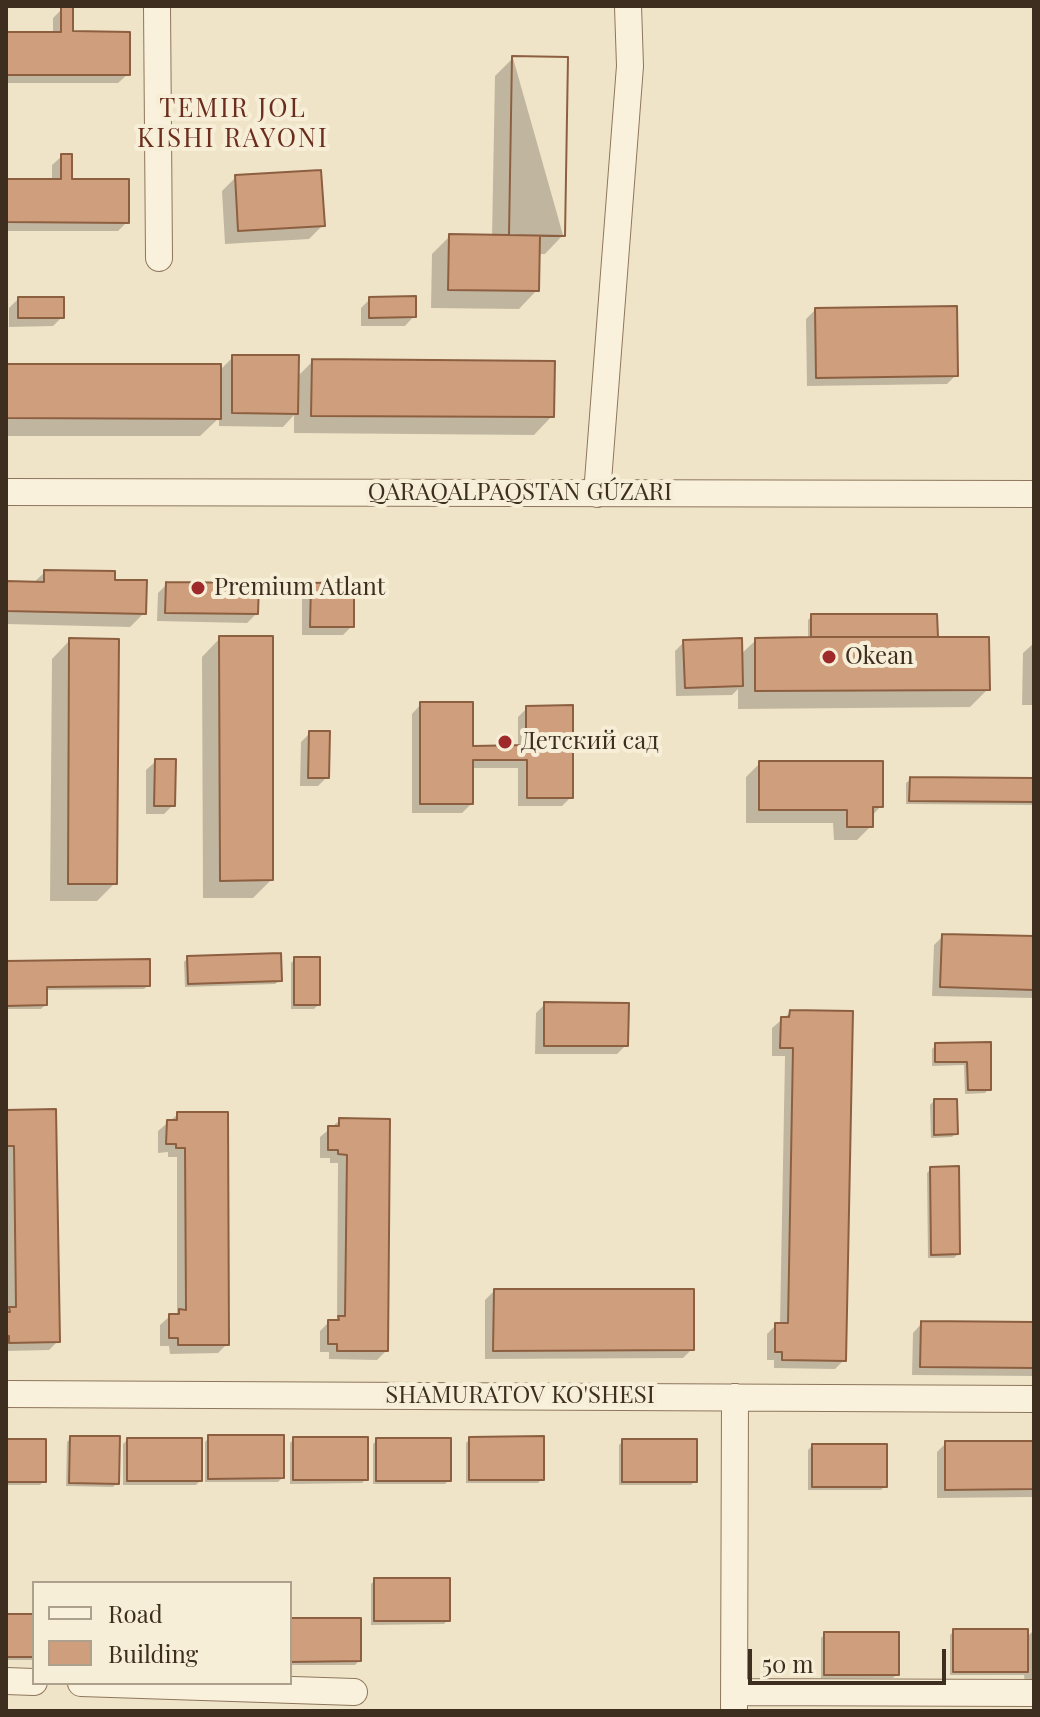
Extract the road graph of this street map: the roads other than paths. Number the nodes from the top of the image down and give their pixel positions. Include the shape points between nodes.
1 (157, 6) edge
2 (628, 6) edge
3 (159, 258) dead end
4 (6, 492) edge
5 (597, 494) junction
6 (1034, 494) edge
7 (6, 1394) edge
8 (735, 1397) junction
9 (1034, 1399) edge
10 (6, 1681) edge
11 (32, 1682) edge
12 (142, 1685) edge
13 (354, 1692) dead end
14 (1034, 1693) edge
15 (734, 1701) edge

1 - 3 street
2 - 5 street via 630,66
4 - 5 street
5 - 6 street
7 - 8 street, SHAMURATOV KO'SHESI
8 - 9 street, SHAMURATOV KO'SHESI
8 - 15 street
10 - 11 street
12 - 13 street
14 - 15 street

